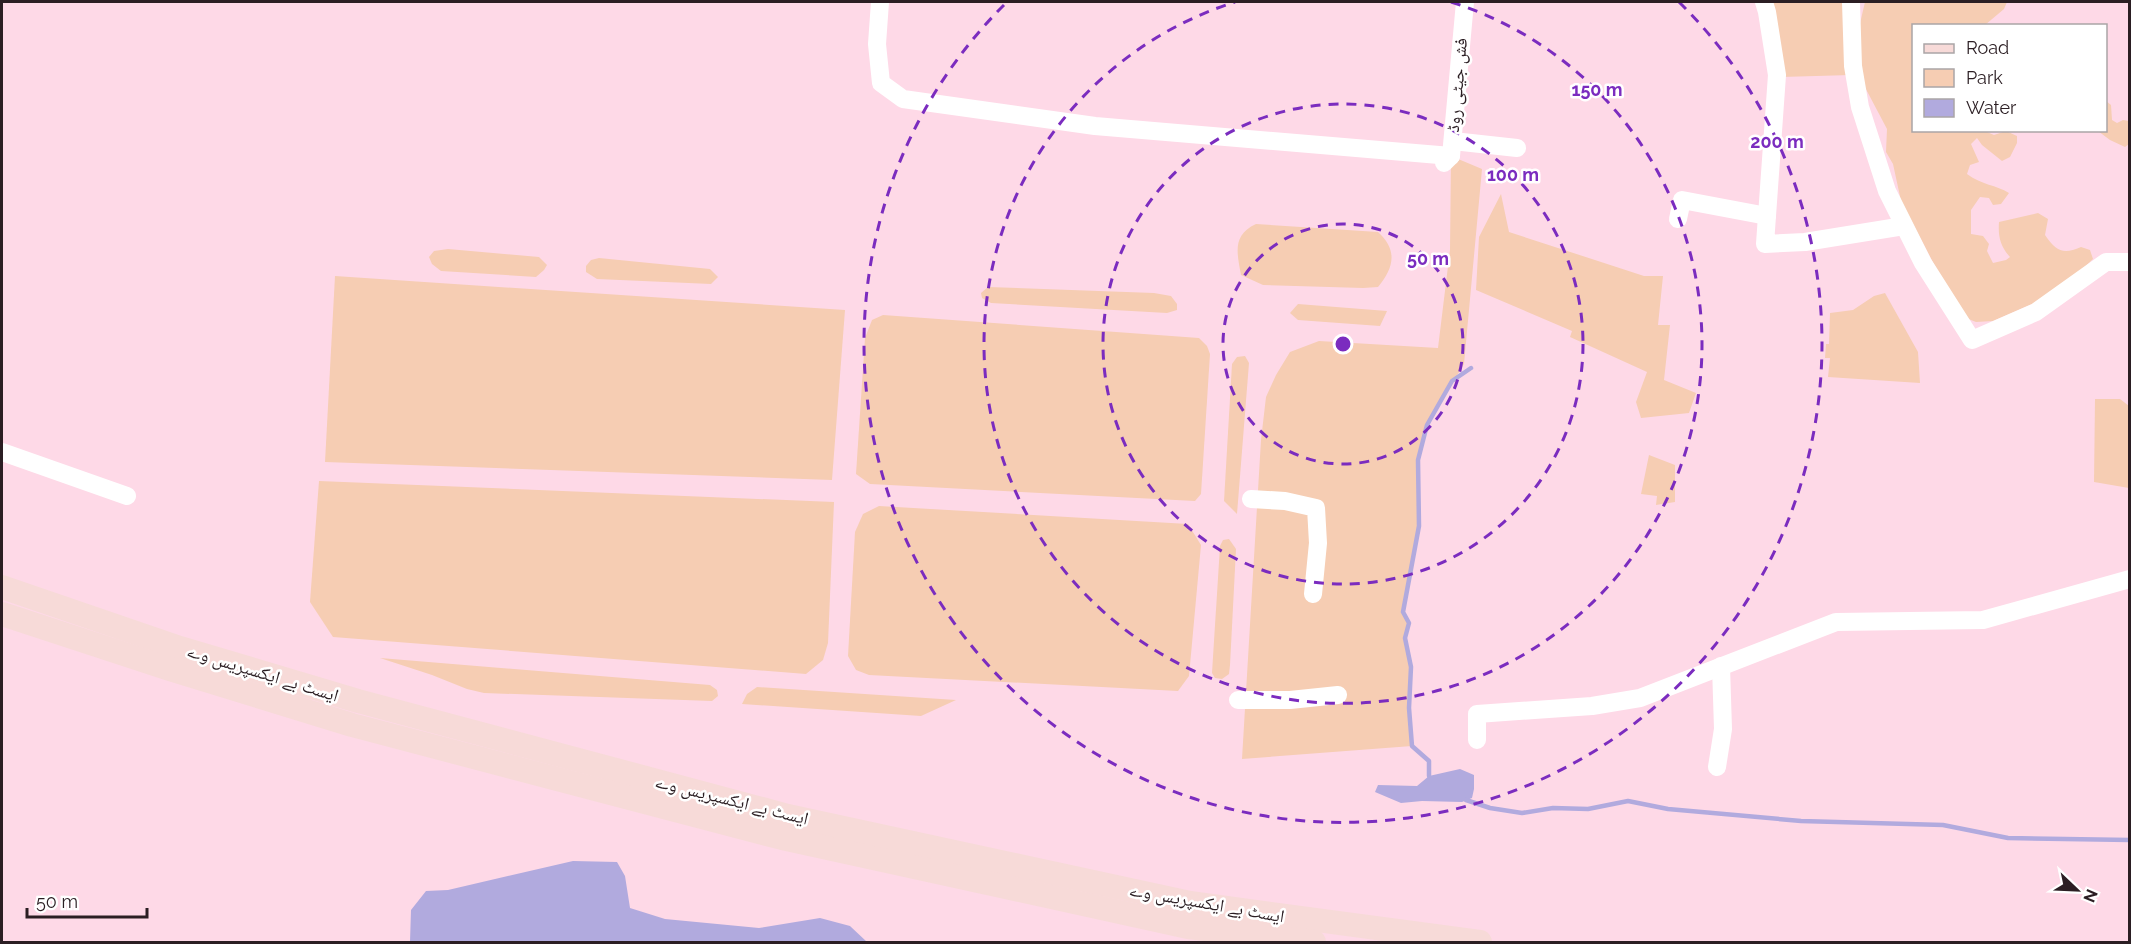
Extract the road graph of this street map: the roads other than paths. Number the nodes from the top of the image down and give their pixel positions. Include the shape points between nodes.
1 (880, 2) edge
2 (1464, 2) edge
3 (1764, 2) edge
4 (1851, 2) edge
5 (1517, 148) dead end
6 (1449, 154) junction
7 (1767, 216) junction
8 (1678, 219) dead end
9 (1904, 226) junction
10 (2130, 262) edge
11 (2, 452) edge
12 (127, 495) dead end
13 (1251, 499) dead end
14 (2130, 579) edge
15 (2, 587) edge
16 (1313, 594) dead end
17 (2, 614) edge
18 (1721, 666) junction
19 (1338, 695) dead end
20 (1238, 700) dead end
21 (1477, 740) dead end
22 (1717, 767) dead end
23 (1314, 942) edge
24 (1480, 942) edge

1 - 6 street via 877,44 881,83 903,99 1095,126
2 - 6 street, فش جیٹی روڈ
3 - 7 street via 1777,75
4 - 9 street via 1853,66 1860,107 1887,191
5 - 6 street
7 - 8 street via 1682,200
7 - 9 street via 1765,244 1805,242
9 - 10 street via 1972,340 2036,312 2106,262
11 - 12 street
13 - 16 street via 1316,508 1318,543
14 - 18 street via 1983,620 1836,622
15 - 24 main road, ایسٹ بے ایکسپریس وے via 180,648 358,701 788,816 1190,903
17 - 23 main road, ایسٹ بے ایکسپریس وے via 352,725 782,838 1188,927
18 - 21 street via 1640,698 1592,706 1477,714
18 - 22 street via 1723,729
19 - 20 street

